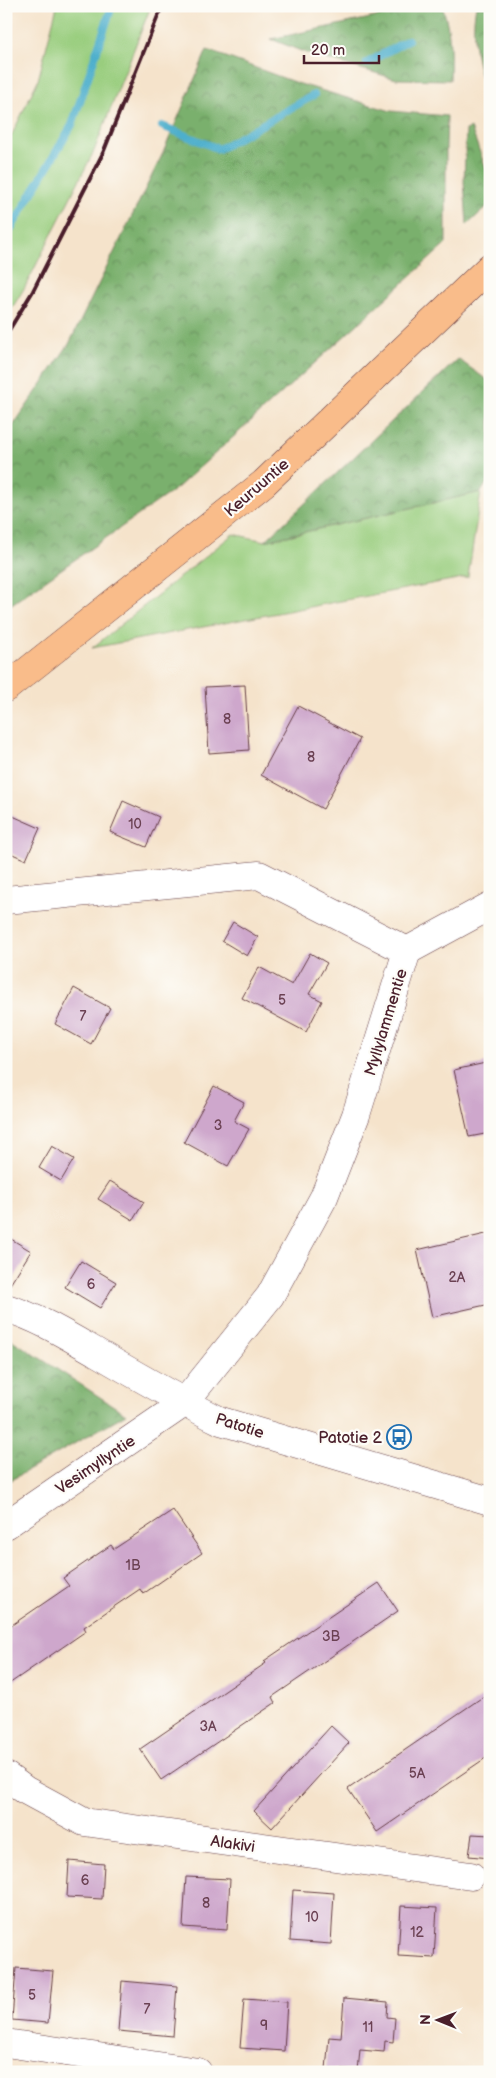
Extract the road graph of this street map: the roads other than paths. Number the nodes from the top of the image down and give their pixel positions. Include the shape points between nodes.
1 (490, 266) edge
2 (6, 688) edge
3 (6, 900) edge
4 (490, 906) edge
5 (407, 951) junction
6 (6, 1308) edge
7 (184, 1403) junction
8 (490, 1501) edge
9 (6, 1525) edge
10 (6, 1776) edge
11 (471, 1876) dead end
12 (6, 2042) edge
13 (198, 2072) edge

1 - 2 highway, Keuruuntie via 264,483
3 - 5 street, Myllylammentie via 259,875
4 - 5 street
5 - 7 street, Myllylammentie via 356,1115 324,1197 270,1296
6 - 7 street, Patotie via 75,1340
7 - 8 street, Patotie via 221,1421
7 - 9 street, Vesimyllyntie
10 - 11 street, Alakivi via 84,1822
12 - 13 street

